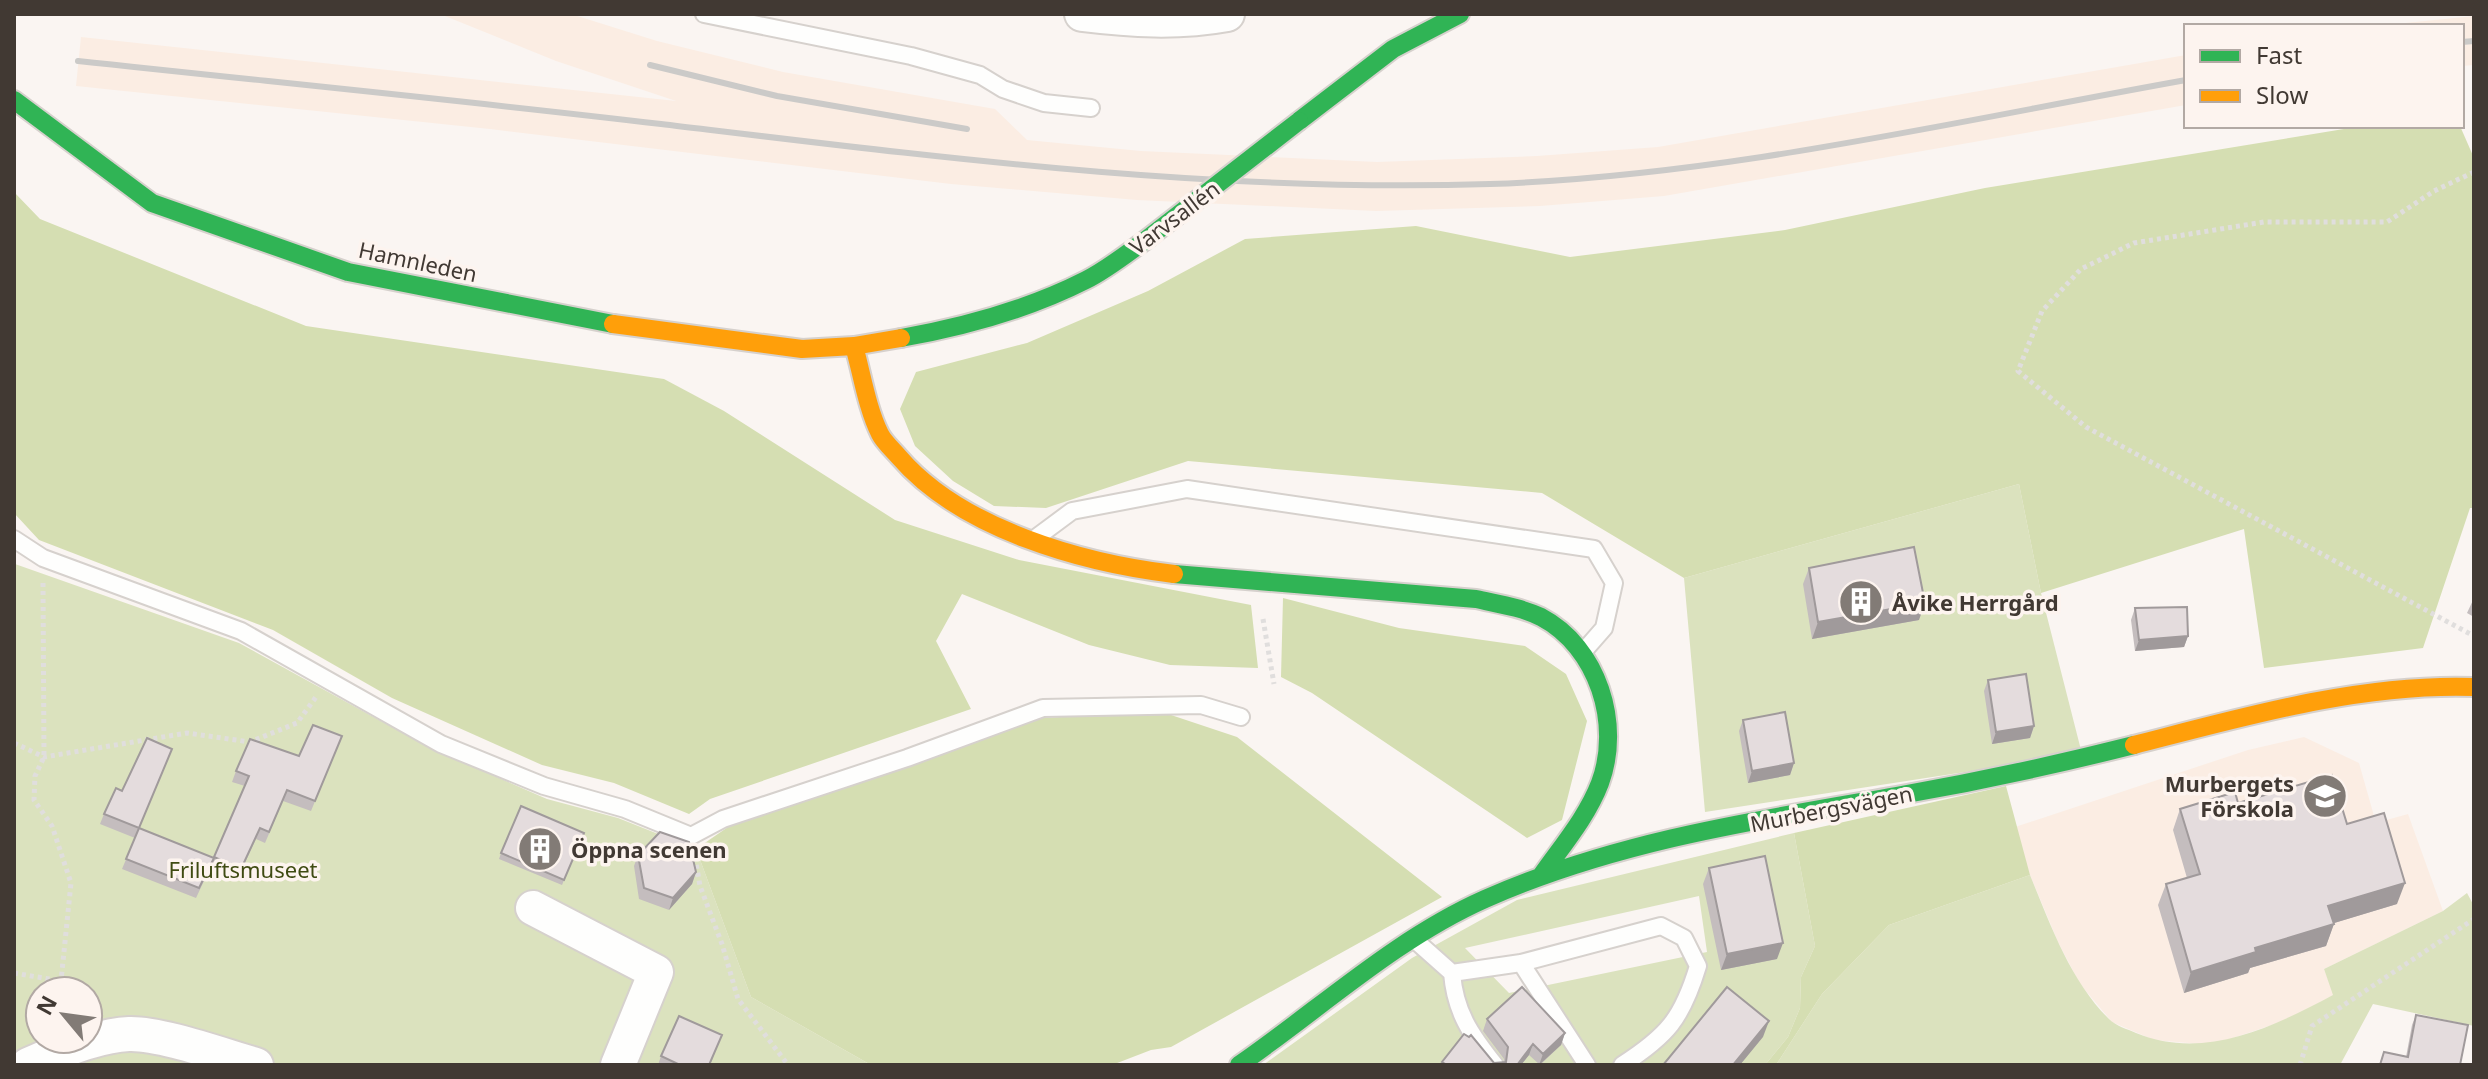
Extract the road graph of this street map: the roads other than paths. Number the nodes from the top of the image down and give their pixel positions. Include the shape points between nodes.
1 (704, 14) edge
2 (1082, 14) edge
3 (1227, 14) edge
4 (1460, 14) edge
5 (17, 103) edge
6 (1091, 108) dead end
7 (854, 346) junction
8 (14, 539) edge
9 (1033, 540) junction
10 (1583, 652) junction
11 (2474, 687) edge
12 (1241, 717) dead end
13 (1541, 876) junction
14 (533, 908) dead end
15 (1415, 940) junction
16 (1521, 963) junction
17 (1452, 973) junction
18 (28, 1065) edge
19 (256, 1065) edge
20 (618, 1065) edge
21 (1239, 1065) edge
22 (1495, 1065) edge
23 (1587, 1065) edge
24 (1622, 1065) edge

1 - 6 lane via 911,56 980,75 1044,103
2 - 3 street via 1137,21
4 - 7 street, Varvsallén, bridge via 1393,49 1087,280 941,331
5 - 7 street, Hamnleden via 152,203 348,272 574,319 802,349
7 - 9 street via 880,435 916,477 955,506
8 - 12 lane via 43,558 241,631 441,744 691,836 723,819 1043,708 1201,705
9 - 10 street via 1102,562 1171,574 1404,592 1521,608
9 - 10 lane via 1072,511 1187,489 1594,549 1614,583 1604,628
10 - 13 street via 1601,684 1608,721 1605,767 1583,816
11 - 13 street, Murbergsvägen via 2314,701 2032,770 1612,850
13 - 15 street, Murbergsvägen via 1482,899
14 - 20 street via 656,972
15 - 17 lane
15 - 21 street, Murbergsvägen
16 - 17 lane
16 - 23 lane
16 - 24 lane via 1661,926 1684,938 1698,966 1690,994 1663,1038
17 - 22 lane via 1465,1027
18 - 19 street via 129,1034

